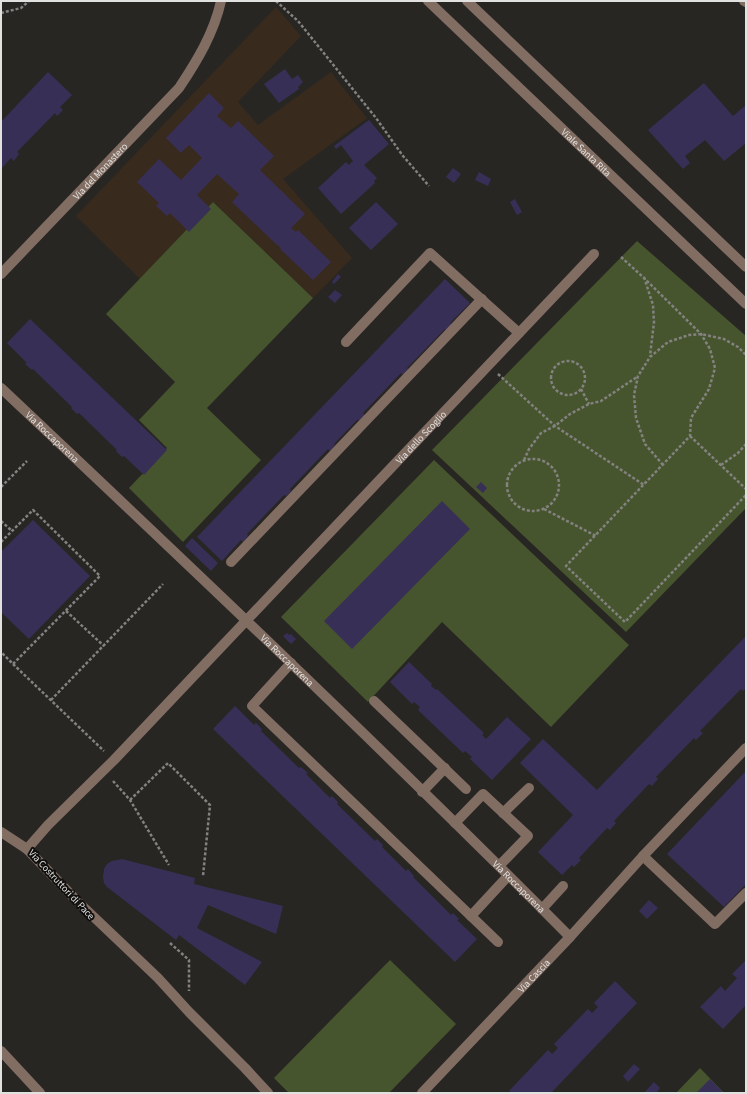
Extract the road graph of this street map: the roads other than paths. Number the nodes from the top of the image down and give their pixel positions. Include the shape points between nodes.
1 (221, 1) edge
2 (428, 1) edge
3 (467, 1) edge
4 (594, 254) dead end
5 (746, 267) edge
6 (1, 274) edge
7 (482, 300) junction
8 (746, 304) edge
9 (519, 333) junction
10 (346, 342) dead end
11 (1, 388) edge
12 (231, 562) dead end
13 (246, 620) junction
14 (291, 663) junction
15 (374, 701) dead end
16 (746, 748) edge
17 (445, 768) junction
18 (530, 788) dead end
19 (466, 789) dead end
20 (422, 792) junction
21 (503, 813) junction
22 (455, 823) junction
23 (1, 832) edge
24 (27, 849) junction
25 (643, 856) junction
26 (499, 866) junction
27 (508, 876) junction
28 (563, 886) dead end
29 (746, 893) edge
30 (542, 909) junction
31 (471, 916) junction
32 (570, 937) junction
33 (498, 942) dead end
34 (1, 1051) edge
35 (40, 1093) edge
36 (268, 1093) edge
37 (422, 1093) edge

1 - 6 street, Via del Monastero via 209,37 179,88
2 - 8 street, Viale Santa Rita
3 - 5 street
4 - 9 street, Via dello Scoglio
7 - 9 street
7 - 10 street via 430,252
7 - 12 street
9 - 13 street, Via dello Scoglio
11 - 13 street, Via Roccaporena
13 - 14 street, Via Roccaporena
13 - 24 street, Via Costruttori di Pace
14 - 20 street, Via Roccaporena
14 - 31 street via 252,706
15 - 17 street
16 - 25 street, Via Cascia
17 - 19 street
17 - 20 street
18 - 21 street
20 - 22 street, Via Roccaporena
21 - 22 street via 483,794
21 - 26 street via 528,836
22 - 26 street, Via Roccaporena
23 - 24 street
24 - 36 street, Via Costruttori di Pace via 158,978
25 - 29 street via 715,924
25 - 32 street, Via Cascia
26 - 27 street, Via Roccaporena
27 - 30 street, Via Roccaporena
27 - 31 street
28 - 30 street
30 - 32 street, Via Roccaporena
31 - 33 street
32 - 37 street, Via Cascia
34 - 35 street

